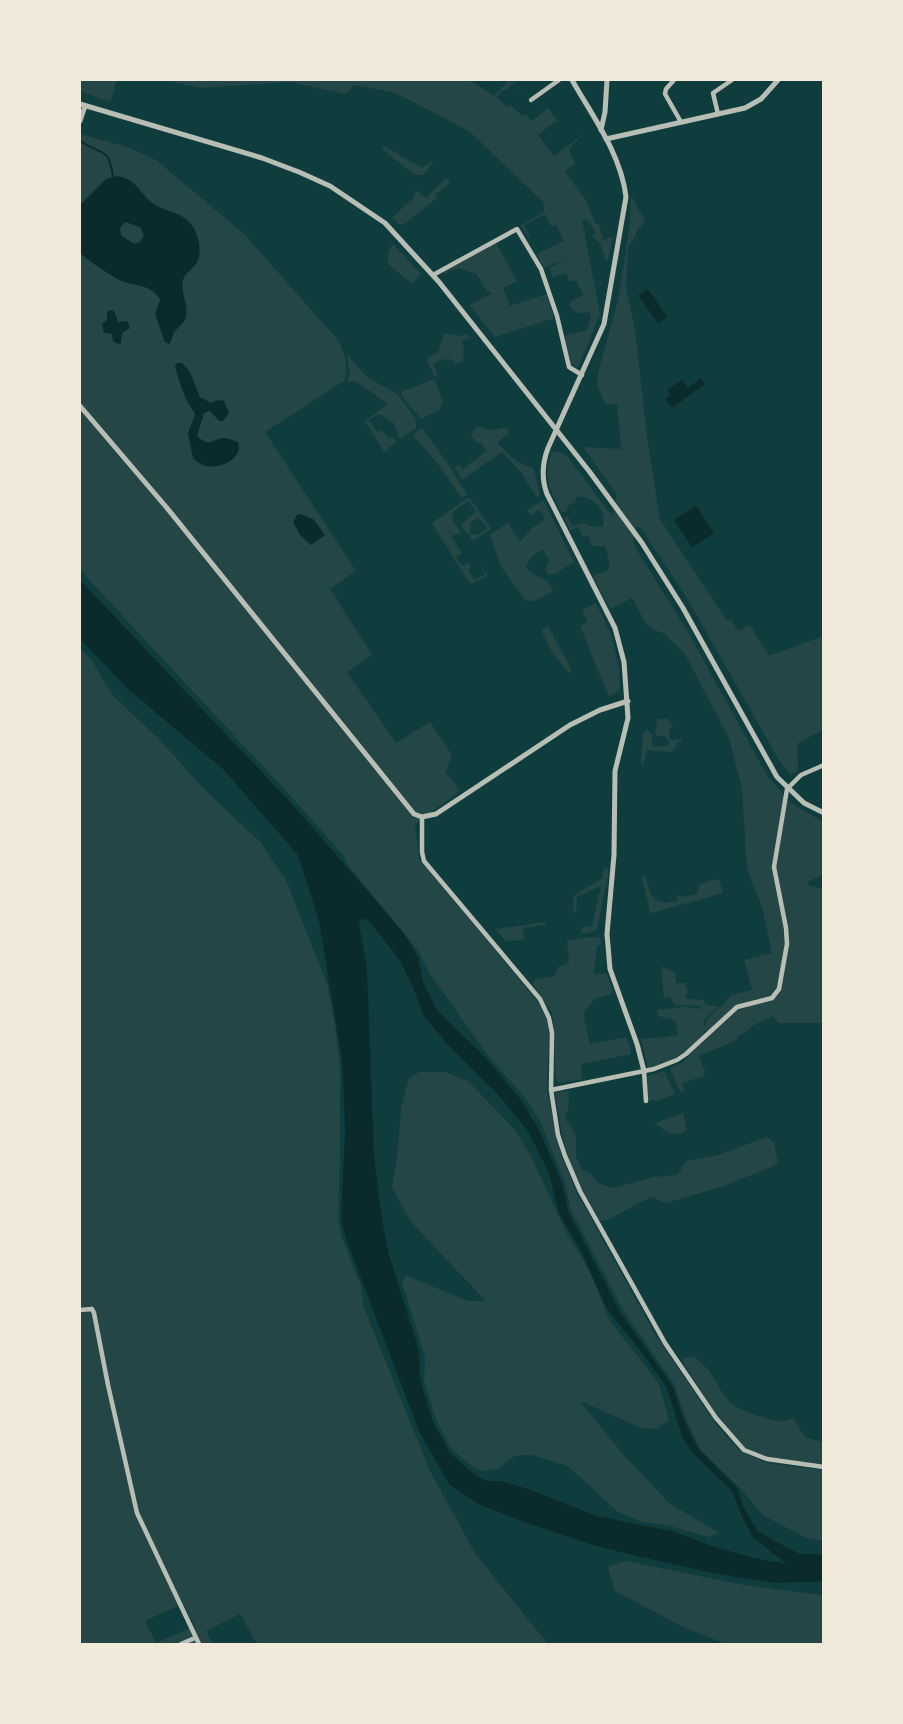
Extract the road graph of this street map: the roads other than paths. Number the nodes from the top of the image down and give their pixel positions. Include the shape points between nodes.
1 (559, 80) edge
2 (572, 80) edge
3 (607, 80) edge
4 (674, 80) edge
5 (732, 80) edge
6 (778, 80) edge
7 (531, 100) dead end
8 (82, 105) edge
9 (718, 114) junction
10 (80, 121) edge
11 (681, 122) junction
12 (601, 130) junction
13 (606, 139) junction
14 (433, 275) junction
15 (582, 375) junction
16 (80, 406) edge
17 (556, 429) junction
18 (628, 701) junction
19 (824, 765) edge
20 (787, 789) junction
21 (824, 813) edge
22 (422, 817) junction
23 (644, 1071) junction
24 (551, 1090) junction
25 (646, 1101) dead end
26 (80, 1310) edge
27 (824, 1467) edge
28 (195, 1638) junction
29 (181, 1644) edge
30 (199, 1644) edge

1 - 7 street
2 - 12 street
3 - 12 street
4 - 11 street via 665,94
5 - 9 street via 712,93
6 - 9 street via 753,104
8 - 10 street
8 - 14 street via 262,159 330,186 385,223
9 - 11 street
11 - 13 street
12 - 13 street
13 - 15 street via 618,164 625,208 606,316
14 - 15 street via 517,229 541,269 567,363
14 - 17 street
15 - 17 street
16 - 22 street via 408,807
17 - 18 street via 544,458 544,485 615,628
17 - 20 street via 642,543
18 - 22 street via 585,717 436,814
18 - 23 street via 626,729 615,771 614,855 607,934 610,969
19 - 20 street via 801,775
20 - 21 street
20 - 23 street via 774,867 787,944 777,995 737,1007 677,1060
22 - 24 street via 424,861 545,1009 552,1033
23 - 24 street
23 - 25 street
24 - 27 street via 558,1135 580,1191 665,1343 716,1418 753,1455
26 - 28 street via 92,1309 94,1313 137,1513
28 - 29 street
28 - 30 street

